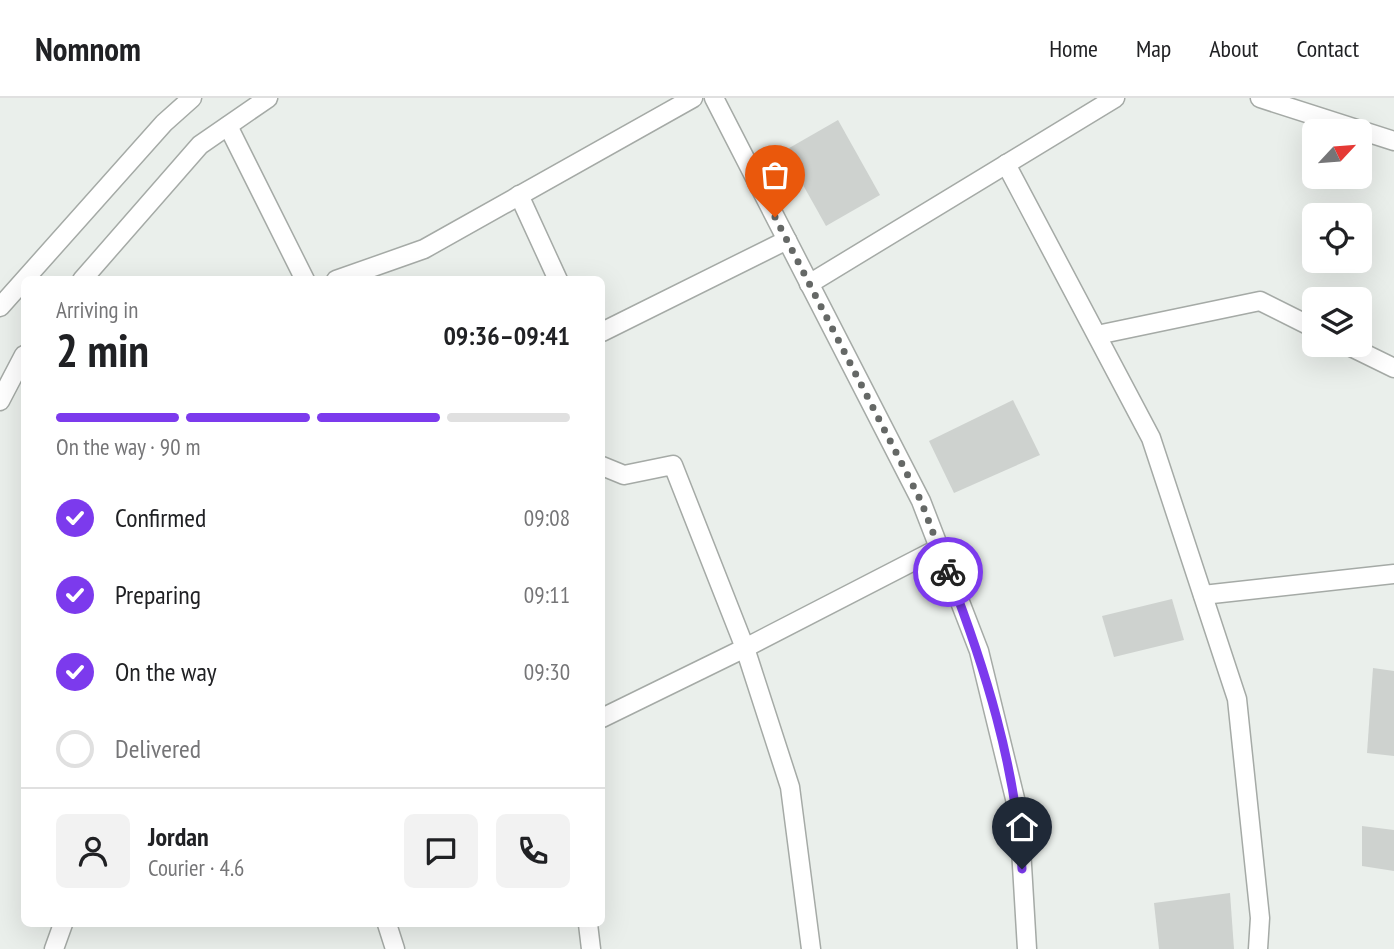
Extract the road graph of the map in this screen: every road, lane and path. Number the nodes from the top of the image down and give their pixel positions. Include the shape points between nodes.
1 (192, 98) edge
2 (268, 98) edge
3 (693, 98) edge
4 (714, 98) edge
5 (1115, 98) edge
6 (1260, 98) edge
7 (228, 126) junction
8 (1394, 141) edge
9 (1006, 164) junction
10 (519, 195) junction
11 (787, 240) junction
12 (28, 276) edge
13 (85, 276) edge
14 (303, 276) edge
15 (347, 276) edge
16 (556, 276) edge
17 (21, 283) edge
18 (809, 284) junction
19 (0, 307) edge
20 (1302, 322) edge
21 (605, 331) edge
22 (1097, 335) junction
23 (1372, 357) edge
24 (21, 361) edge
25 (1394, 368) edge
26 (0, 401) edge
27 (605, 468) edge
28 (939, 548) junction
29 (1394, 574) edge
30 (1203, 595) junction
31 (745, 648) junction
32 (605, 717) edge
33 (62, 927) edge
34 (388, 927) edge
35 (588, 927) edge
36 (54, 949) edge
37 (395, 949) edge
38 (591, 949) edge
39 (811, 949) edge
40 (1027, 949) edge
41 (1258, 949) edge

1 - 12 street via 164,123
2 - 7 street
3 - 10 street
4 - 11 street
5 - 9 street
6 - 8 street
7 - 13 street via 200,145
7 - 14 street
9 - 18 street
9 - 22 street
10 - 15 street via 424,249
10 - 16 street
11 - 18 street
11 - 21 street
17 - 19 street
18 - 28 street via 921,501
20 - 22 street via 1260,301
22 - 30 street via 1152,438
23 - 25 street
24 - 26 street
27 - 31 street via 624,475 673,465
28 - 31 street
28 - 40 street via 979,651 1019,816
29 - 30 street
30 - 41 street via 1237,699 1260,918
31 - 32 street
31 - 39 street via 790,787
33 - 36 street
34 - 37 street
35 - 38 street

